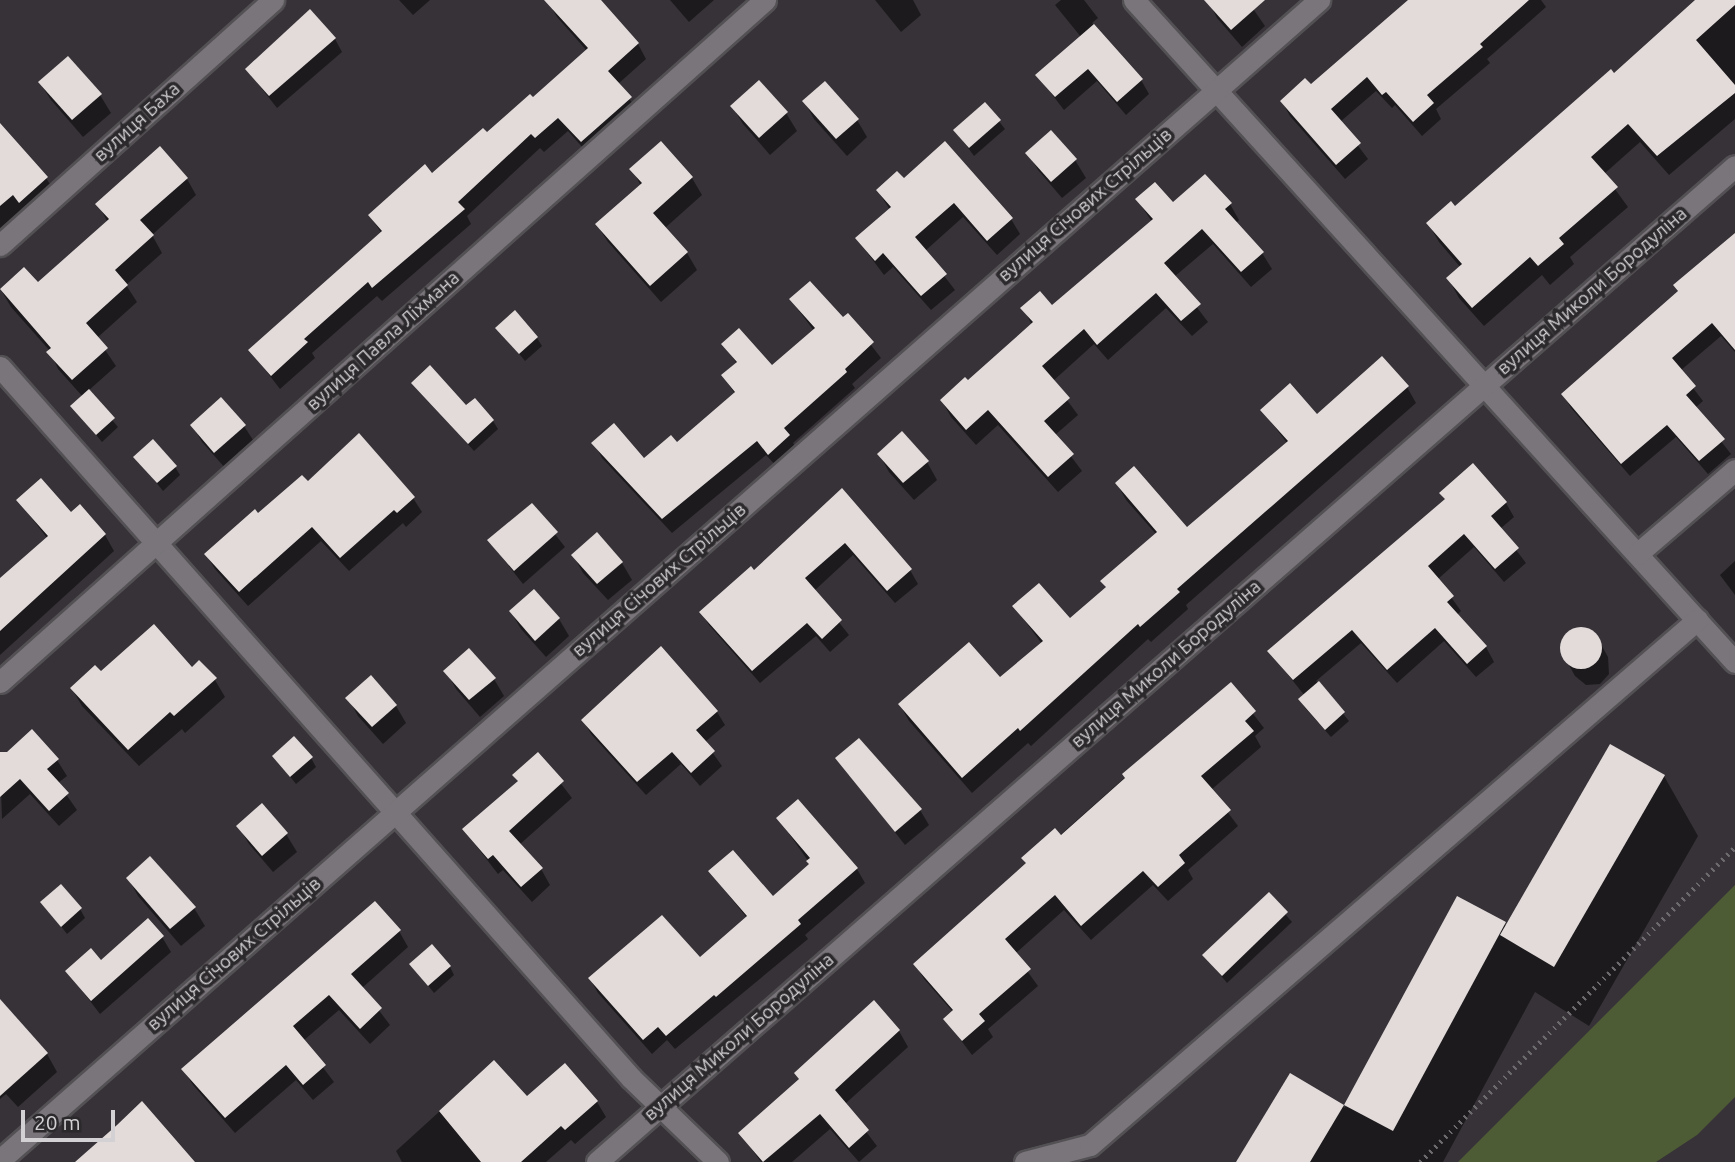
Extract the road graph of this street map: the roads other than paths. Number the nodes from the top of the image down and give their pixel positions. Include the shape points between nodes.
1 (273, 0) edge
2 (765, 0) edge
3 (1135, 0) edge
4 (1319, 0) edge
5 (1216, 90) junction
6 (1735, 166) edge
7 (0, 245) edge
8 (0, 367) edge
9 (1484, 385) junction
10 (1735, 470) edge
11 (157, 542) junction
12 (1637, 554) junction
13 (1697, 620) junction
14 (1735, 662) edge
15 (0, 682) edge
16 (397, 811) junction
17 (660, 1106) junction
18 (0, 1160) edge
19 (597, 1162) edge
20 (718, 1162) edge
21 (1025, 1162) edge

1 - 7 street, вулиця Баха
2 - 11 street, вулиця Павла Ліхмана
3 - 5 street
4 - 5 street, вулиця Січових Стрільців
5 - 9 street
5 - 16 street, вулиця Січових Стрільців
6 - 9 street, вулиця Миколи Бородуліна
8 - 11 street
9 - 12 street
9 - 17 street, вулиця Миколи Бородуліна
10 - 12 street
11 - 15 street, вулиця Павла Ліхмана
11 - 16 street
12 - 13 street
13 - 14 street
13 - 21 street via 1090,1145
16 - 17 street
16 - 18 street, вулиця Січових Стрільців
17 - 19 street, вулиця Миколи Бородуліна
17 - 20 street

